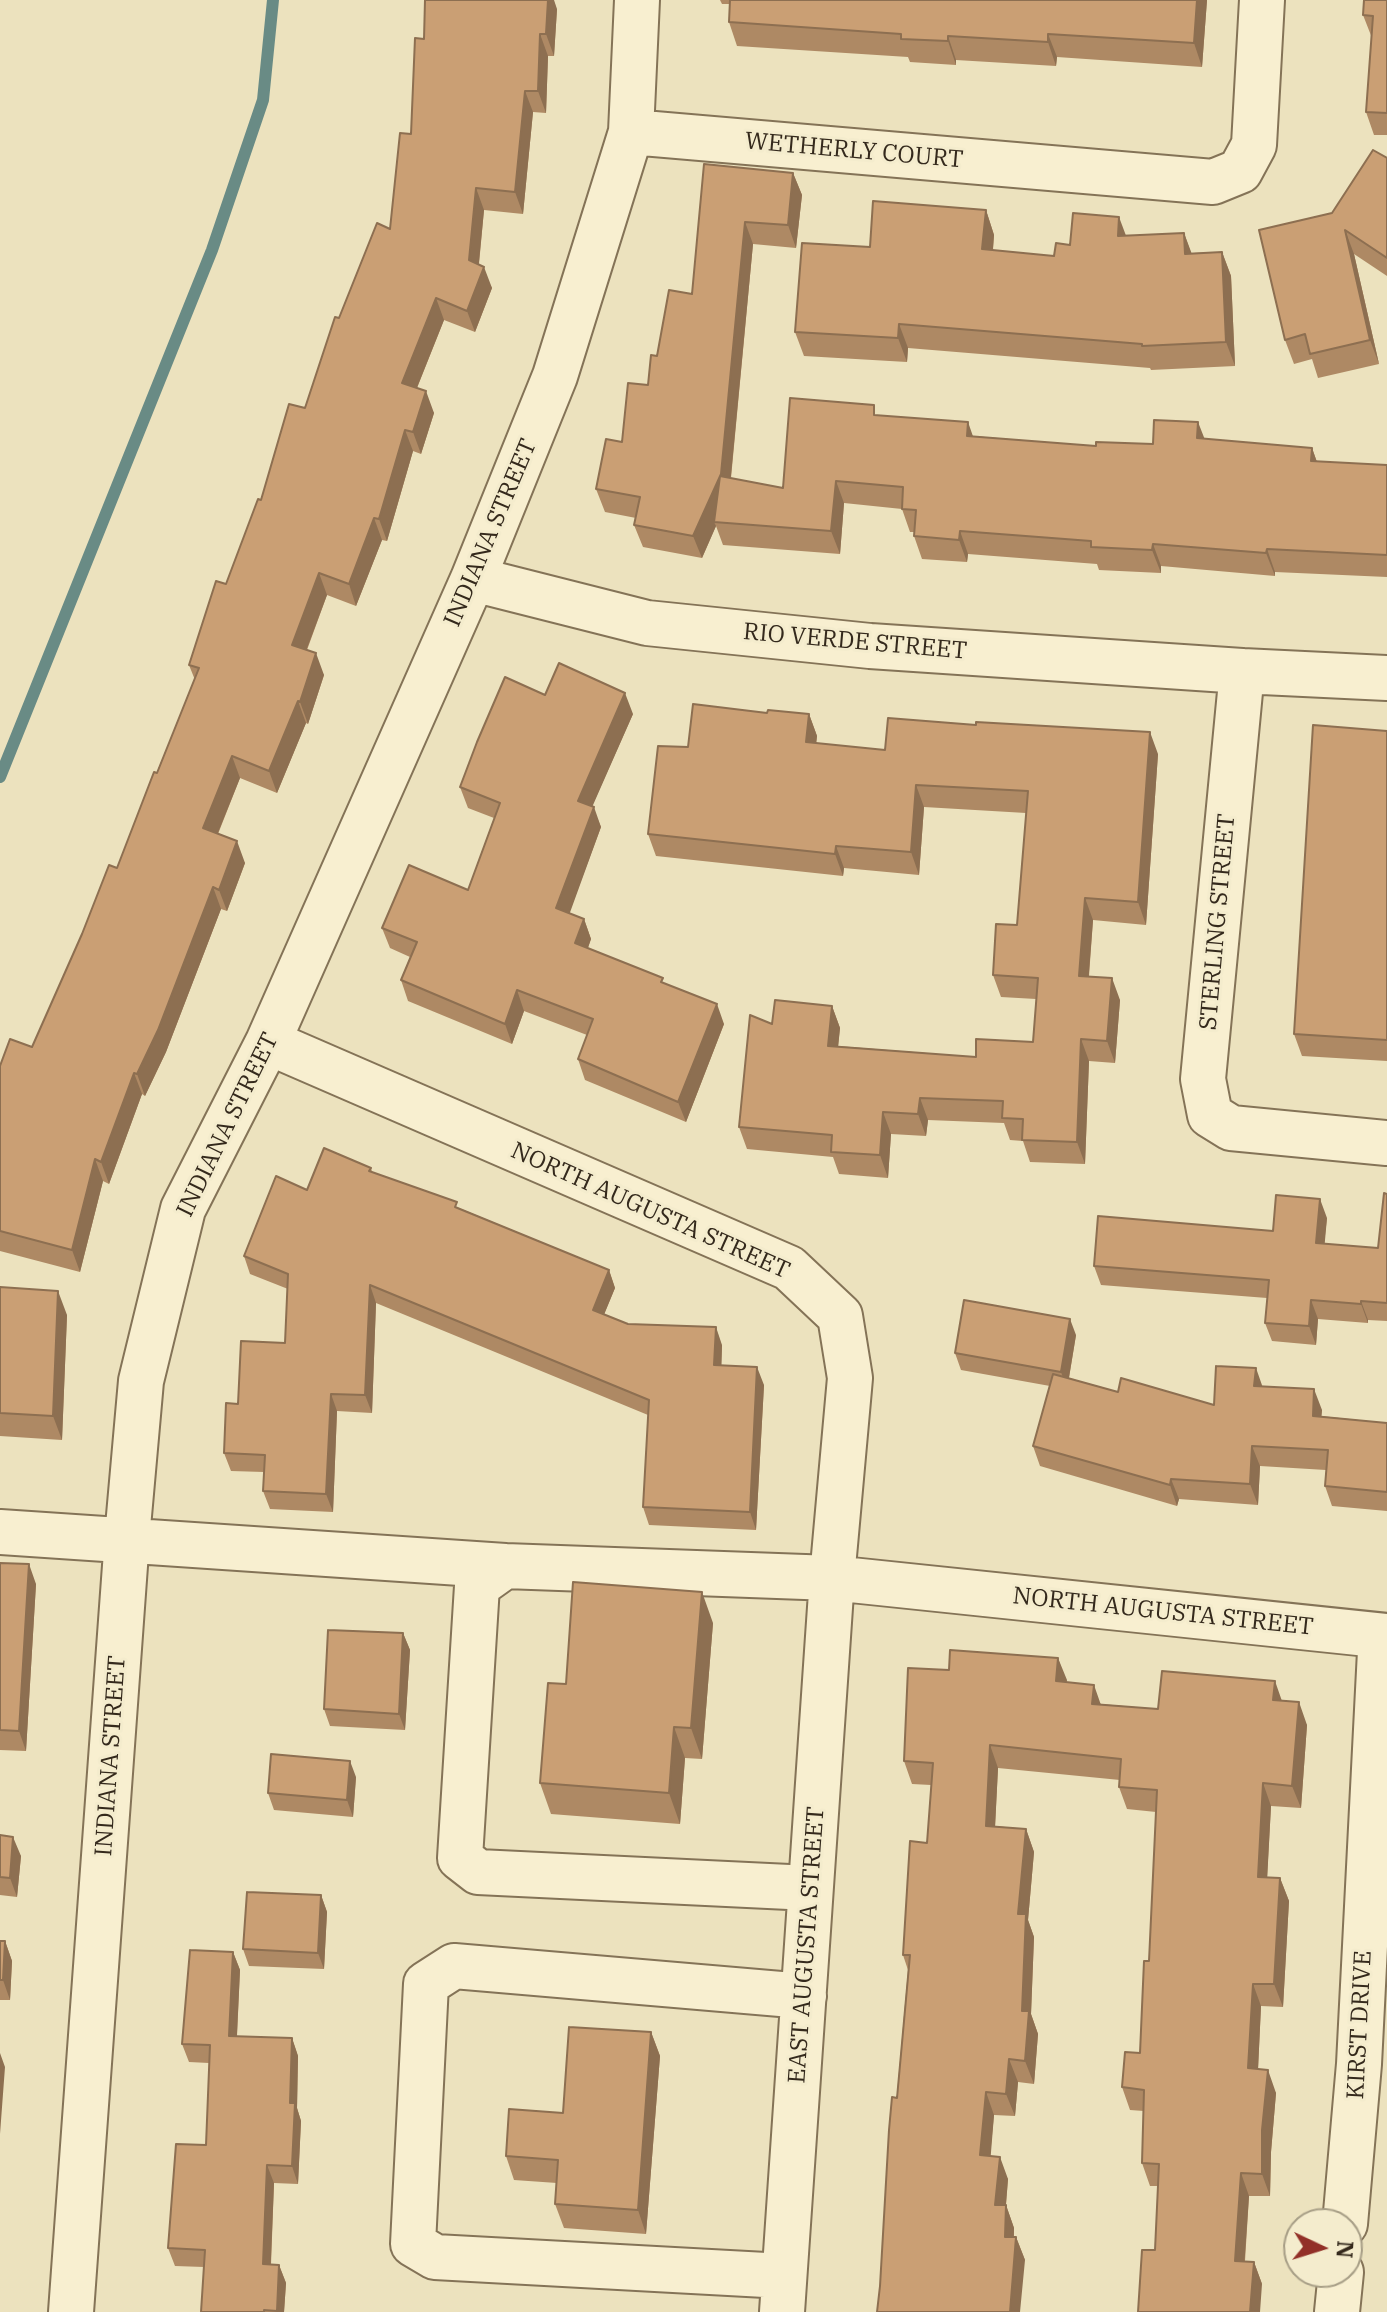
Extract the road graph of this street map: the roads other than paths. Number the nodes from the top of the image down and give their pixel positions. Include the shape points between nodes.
1 (637, 0) edge
2 (1262, 0) edge
3 (631, 132) junction
4 (473, 579) junction
5 (1242, 671) junction
6 (1387, 678) edge
7 (268, 1042) junction
8 (1387, 1143) edge
9 (0, 1532) edge
10 (127, 1538) junction
11 (505, 1566) junction
12 (832, 1578) junction
13 (1386, 1636) edge
14 (810, 1888) junction
15 (804, 1996) junction
16 (1346, 2208) edge
17 (1339, 2288) edge
18 (783, 2294) edge
19 (71, 2312) edge
20 (1337, 2312) edge

1 - 3 street, INDIANA STREET
2 - 3 street, WETHERLY COURT via 1254,145 1240,171 1213,182
3 - 4 street, INDIANA STREET via 555,376
4 - 5 street, RIO VERDE STREET via 647,623 870,646
4 - 7 street, INDIANA STREET
5 - 6 street, RIO VERDE STREET
5 - 8 street, STERLING STREET via 1203,1079 1210,1115 1231,1128
7 - 10 street, INDIANA STREET via 183,1209 141,1381
7 - 12 street, NORTH AUGUSTA STREET via 789,1268 840,1316 850,1378
9 - 10 street
10 - 11 street
10 - 19 street, INDIANA STREET
11 - 12 street
11 - 14 street via 477,1586 460,1858 478,1872
12 - 13 street, NORTH AUGUSTA STREET
12 - 14 street, EAST AUGUSTA STREET
13 - 16 street, KIRST DRIVE via 1380,1651
14 - 15 street, EAST AUGUSTA STREET
15 - 18 street, EAST AUGUSTA STREET
15 - 18 street via 454,1966 426,1984 413,2244 435,2257
17 - 20 street

